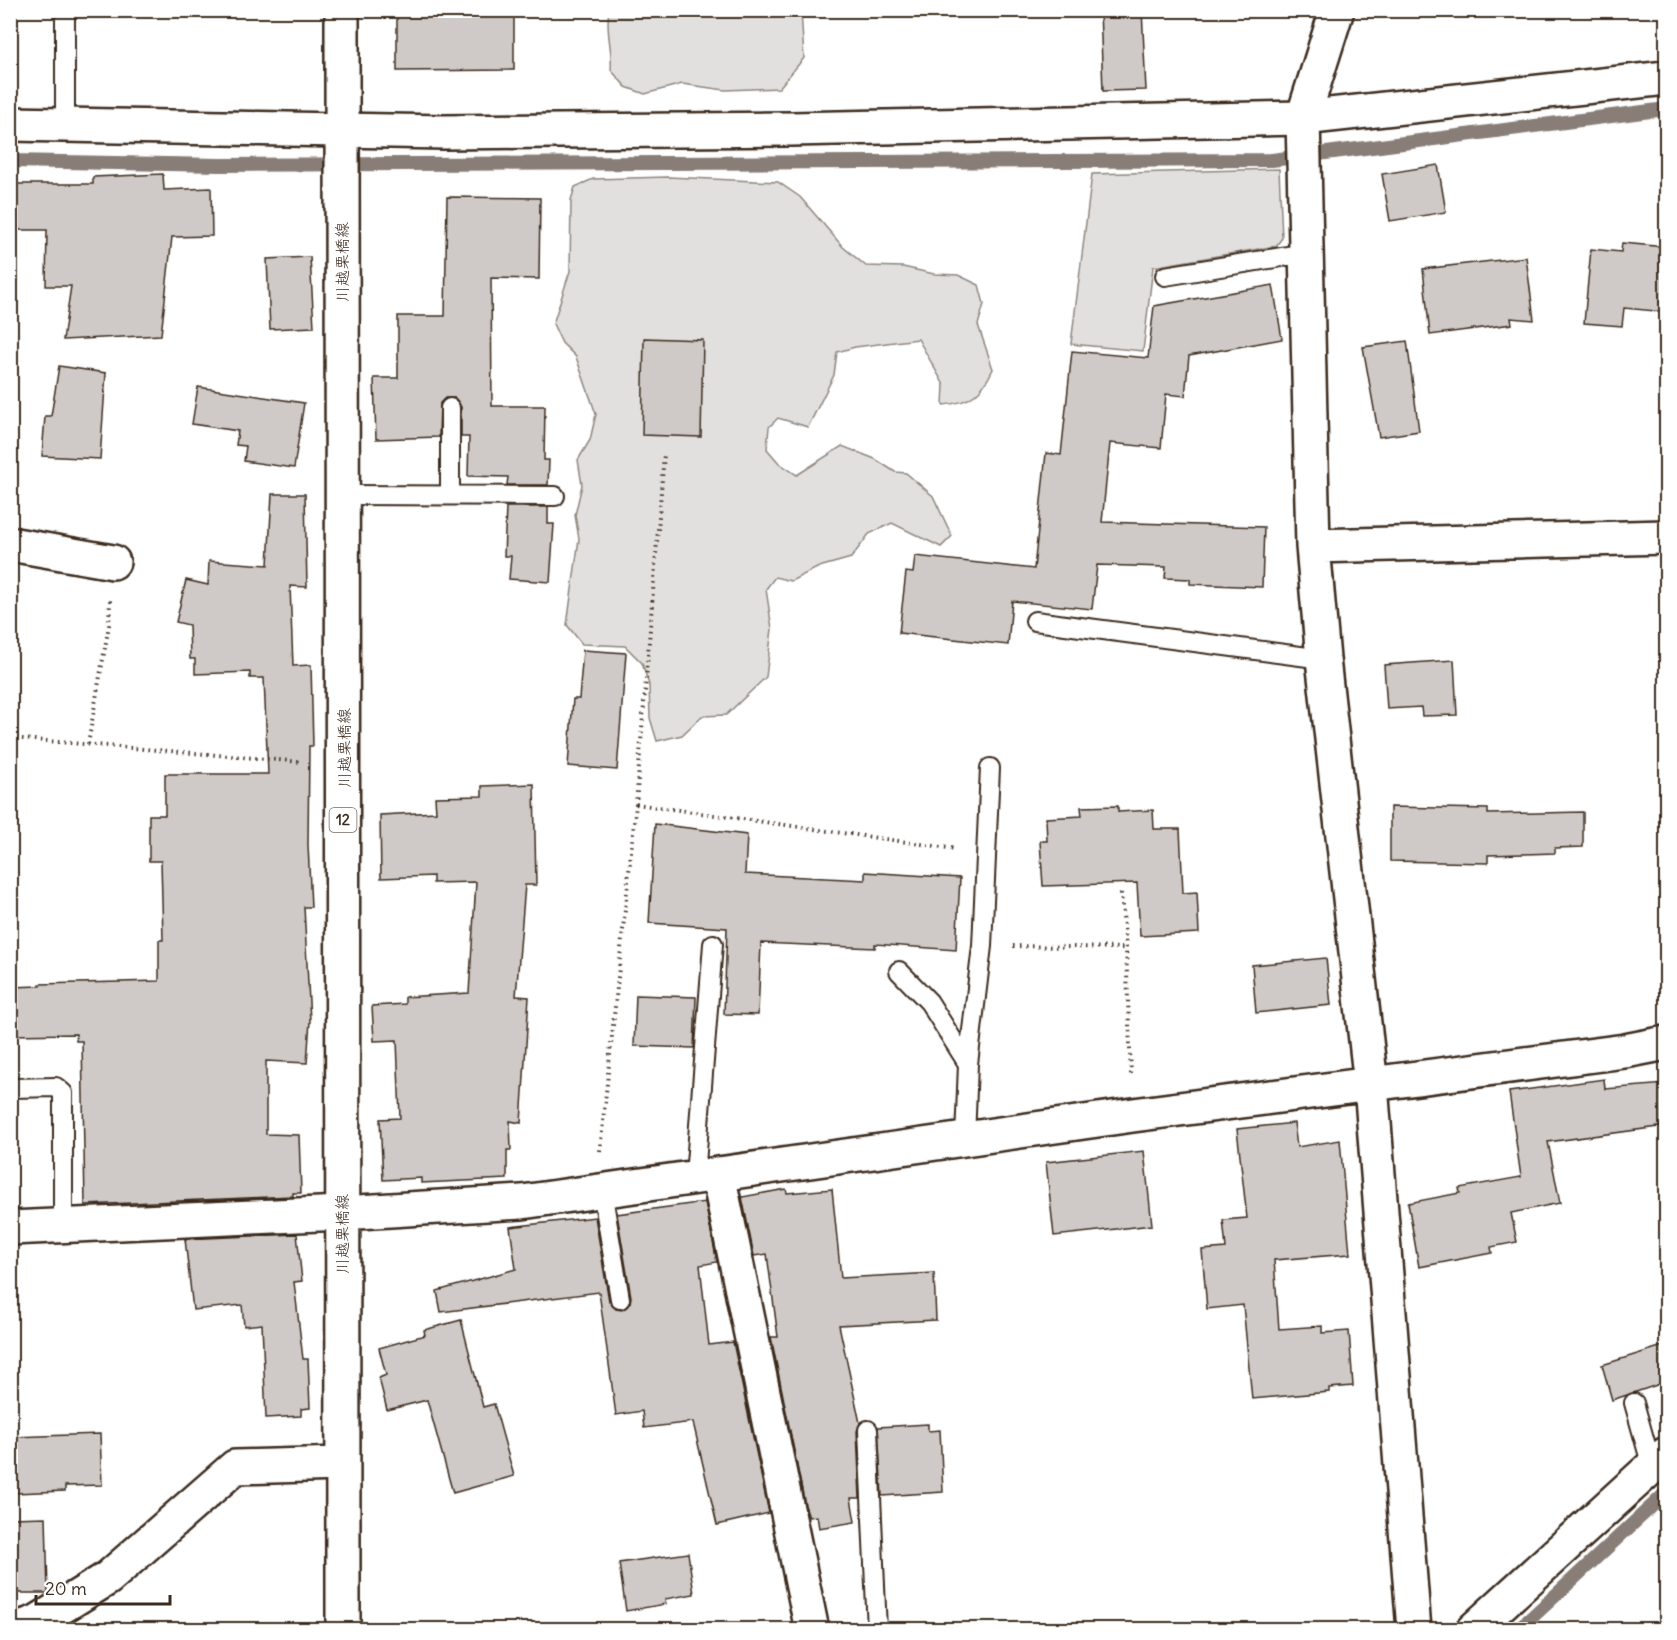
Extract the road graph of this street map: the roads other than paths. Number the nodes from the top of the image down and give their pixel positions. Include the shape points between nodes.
1 (65, 10) edge
2 (342, 10) edge
3 (1337, 10) edge
4 (1666, 78) edge
5 (1303, 118) junction
6 (10, 124) edge
7 (65, 125) junction
8 (341, 131) junction
9 (1306, 253) junction
10 (1165, 276) dead end
11 (450, 408) dead end
12 (343, 495) junction
13 (450, 495) junction
14 (555, 496) dead end
15 (1666, 537) edge
16 (10, 544) edge
17 (1313, 546) junction
18 (113, 562) road end
19 (1035, 621) dead end
20 (1323, 659) junction
21 (990, 768) dead end
22 (713, 944) dead end
23 (899, 971) dead end
24 (1666, 1043) edge
25 (968, 1064) junction
26 (1371, 1085) junction
27 (12, 1088) dead end
28 (965, 1139) junction
29 (706, 1175) junction
30 (602, 1190) junction
31 (342, 1213) junction
32 (63, 1227) junction
33 (10, 1228) edge
34 (620, 1299) dead end
35 (1634, 1403) dead end
36 (868, 1430) dead end
37 (1659, 1460) edge
38 (342, 1464) junction
39 (14, 1629) edge
40 (343, 1629) edge
41 (812, 1629) edge
42 (877, 1629) edge
43 (1414, 1629) edge
44 (1473, 1629) edge

1 - 7 lane
2 - 8 street, 川越栗橋線 / 12
3 - 5 street
4 - 5 street
5 - 8 street via 791,129
5 - 9 street
6 - 7 street
7 - 8 street
8 - 12 street, 川越栗橋線 / 12
9 - 10 lane
9 - 17 street
11 - 13 lane
12 - 13 lane
12 - 31 street, 川越栗橋線 / 12
13 - 14 lane
15 - 17 street
16 - 18 street
17 - 20 street
19 - 20 lane
20 - 26 street
21 - 25 lane via 982,946
22 - 29 lane
23 - 25 lane via 929,1002
24 - 26 street via 1626,1052
25 - 28 lane
26 - 28 street
26 - 43 street
27 - 32 lane via 56,1087 63,1093
28 - 29 street
29 - 30 street
29 - 41 street
30 - 31 street via 522,1202
30 - 34 lane
31 - 32 street
31 - 38 street, 川越栗橋線 / 12
32 - 33 street
35 - 37 lane
36 - 42 lane
37 - 44 street
38 - 39 street via 235,1467 108,1578 37,1622
38 - 40 street, 川越栗橋線 / 12

